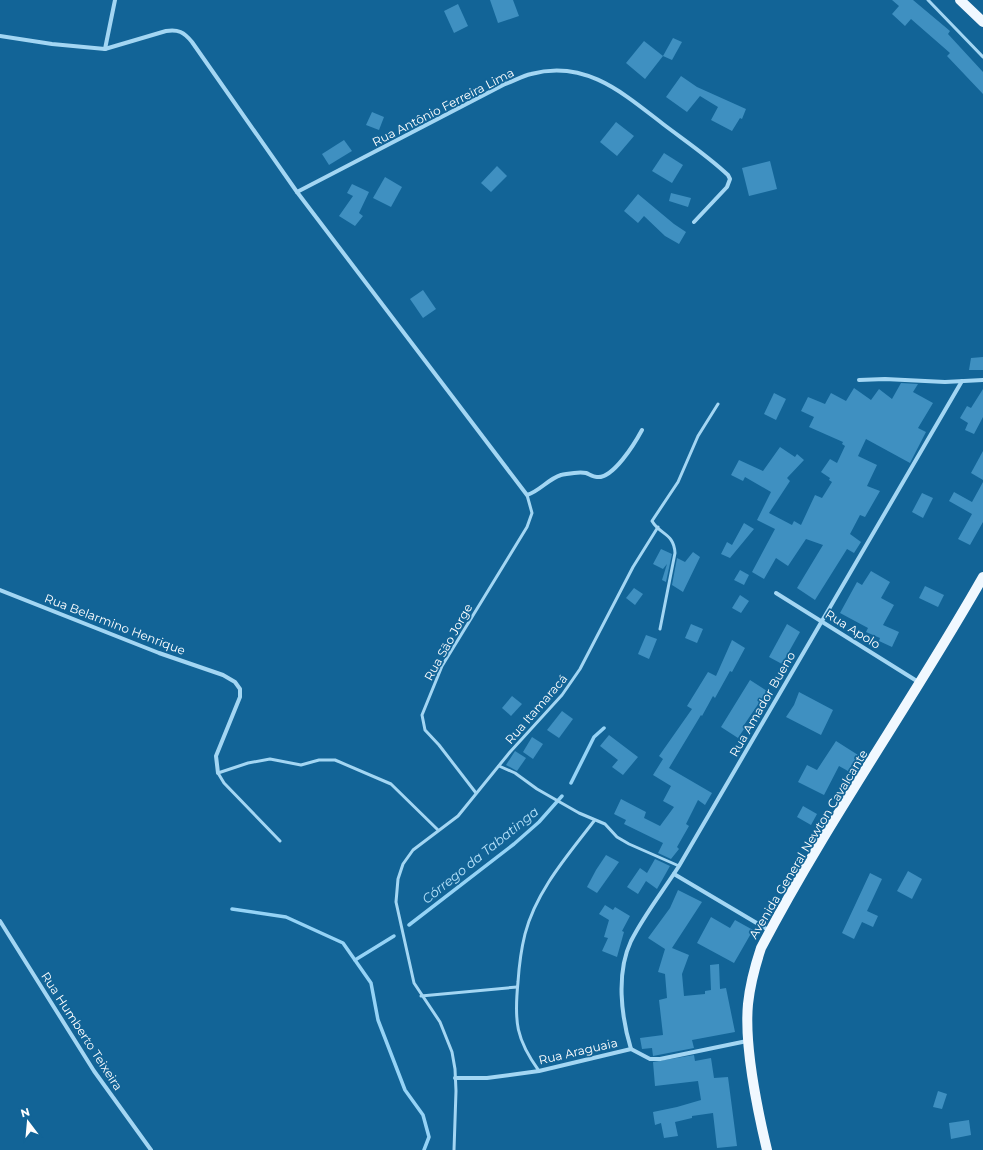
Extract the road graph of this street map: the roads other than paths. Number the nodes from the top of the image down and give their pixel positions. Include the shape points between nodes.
1 (115, 0) edge
2 (928, 0) edge
3 (960, 0) edge
4 (983, 22) edge
5 (0, 36) edge
6 (105, 49) junction
7 (983, 57) edge
8 (297, 192) junction
9 (694, 222) dead end
10 (859, 380) dead end
11 (983, 380) edge
12 (962, 381) junction
13 (718, 404) dead end
14 (642, 430) dead end
15 (527, 495) junction
16 (656, 526) junction
17 (983, 577) edge
18 (0, 590) edge
19 (776, 593) dead end
20 (822, 621) junction
21 (660, 629) dead end
22 (920, 683) junction
23 (499, 766) junction
24 (218, 773) junction
25 (476, 793) junction
26 (594, 821) junction
27 (438, 830) junction
28 (280, 841) dead end
29 (679, 866) junction
30 (674, 874) junction
31 (0, 921) edge
32 (770, 931) junction
33 (517, 987) junction
34 (421, 996) junction
35 (749, 1041) junction
36 (631, 1049) junction
37 (539, 1071) junction
38 (455, 1078) junction
39 (151, 1150) edge
40 (454, 1150) edge
41 (767, 1150) edge

1 - 6 street
2 - 7 lane
3 - 4 main road
5 - 6 street
6 - 8 street via 166,31 183,32
8 - 9 street, Rua Antônio Ferreira Lima via 505,84 531,74 553,70 573,71 619,90 728,175 730,179 727,188
8 - 15 street
10 - 12 street
11 - 12 street
12 - 20 street, Rua Amador Bueno
13 - 16 lane, Rua Itamaracá via 698,436 678,482 653,519
14 - 15 street via 607,475 596,477 579,472 561,476
15 - 25 lane, Rua São Jorge via 532,513 527,527 442,666 422,716 425,730 439,744
16 - 21 lane via 671,539 675,553
16 - 23 lane, Rua Itamaracá via 580,669 562,695
17 - 22 main road, Avenida General Newton Cavalcante
18 - 24 street, Rua Belarmino Henrique via 159,653 223,675 235,682 240,692 237,706 216,756
19 - 20 street, Rua Apolo
20 - 22 street, Rua Apolo
20 - 29 street, Rua Amador Bueno
22 - 32 main road, Avenida General Newton Cavalcante via 835,819
23 - 25 lane, Rua Itamaracá
23 - 26 lane
24 - 27 lane via 270,759 301,764 335,760 391,784
24 - 28 lane via 224,783
25 - 27 lane, Rua Itamaracá via 458,816
26 - 29 lane via 605,824 617,837 629,844
26 - 33 lane via 564,859 530,918 524,935
27 - 34 lane, Rua Itamaracá via 414,850 403,864 398,879 396,902 410,971
29 - 30 street, Rua Amador Bueno
30 - 32 street
30 - 36 street, Rua Amador Bueno via 630,942 625,960 622,1001
31 - 39 street, Rua Humberto Teixeira via 94,1071
32 - 35 main road, Avenida General Newton Cavalcante via 761,948 752,979 748,1006
33 - 34 lane
33 - 37 lane via 519,1035 526,1053
34 - 38 lane, Rua Itamaracá via 440,1022 447,1038
35 - 36 street, Rua Araguaia via 660,1059 650,1059
35 - 41 main road, Avenida General Newton Cavalcante via 758,1109
36 - 37 street, Rua Araguaia
37 - 38 street, Rua Araguaia via 487,1078
38 - 40 lane, Rua Itamaracá

